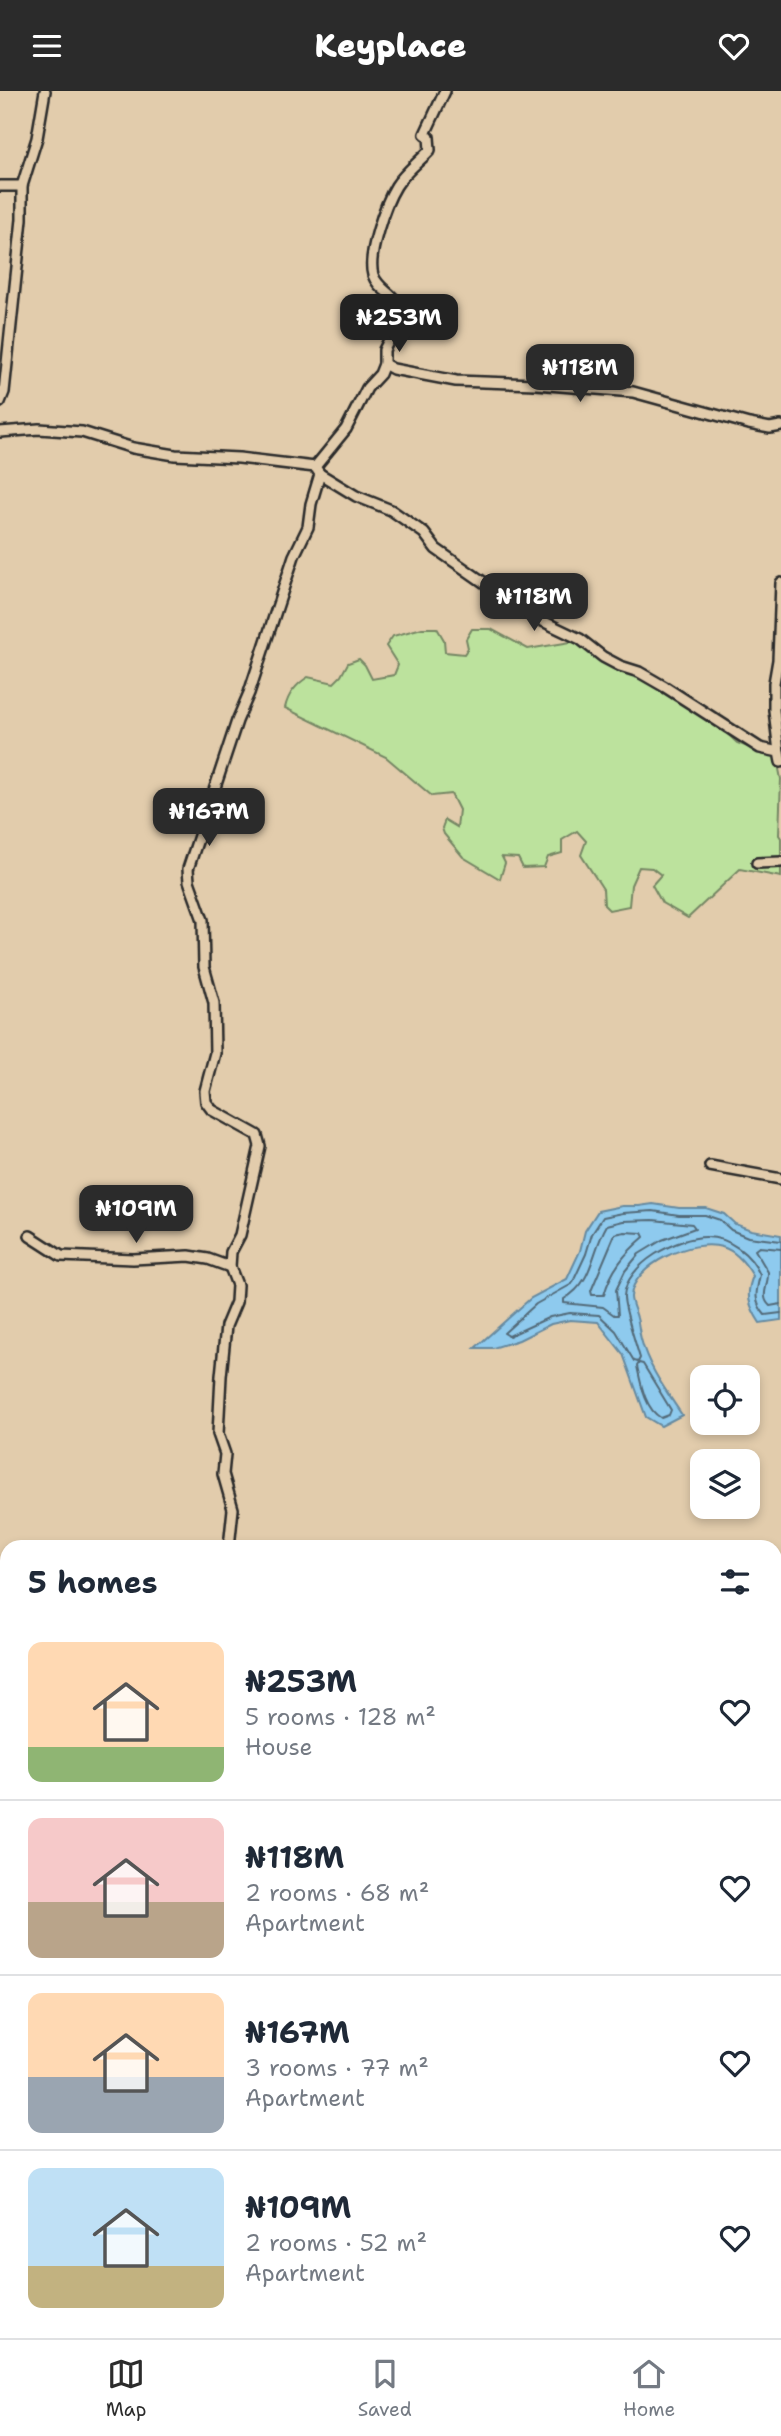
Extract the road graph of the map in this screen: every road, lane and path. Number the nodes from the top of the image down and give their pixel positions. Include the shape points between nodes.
1 (45, 91) edge
2 (445, 91) edge
3 (0, 186) edge
4 (22, 186) junction
5 (384, 364) junction
6 (0, 402) edge
7 (781, 426) edge
8 (0, 432) edge
9 (318, 470) junction
10 (781, 583) edge
11 (780, 757) edge
12 (781, 862) edge
13 (757, 863) dead end
14 (710, 1166) dead end
15 (781, 1179) edge
16 (30, 1236) dead end
17 (230, 1267) junction
18 (230, 1540) edge

1 - 4 street
2 - 5 street via 425,134 430,150 397,185 381,220 373,255 372,273 402,314 384,350
3 - 4 street
4 - 6 street
5 - 7 street via 456,381 633,392 748,424
5 - 9 street
8 - 9 street via 82,432 175,455 239,458
9 - 11 street via 356,496 391,510 424,533 436,549 532,616 639,672
9 - 17 street via 308,527 228,744 188,869 203,920 204,967 214,1003 215,1053 206,1103 212,1111 257,1135 260,1146
10 - 11 street via 774,683
12 - 13 street
14 - 15 street
16 - 17 street via 61,1256 189,1256
17 - 18 street via 237,1285 236,1302 226,1326 218,1418 225,1454 223,1474 233,1509

